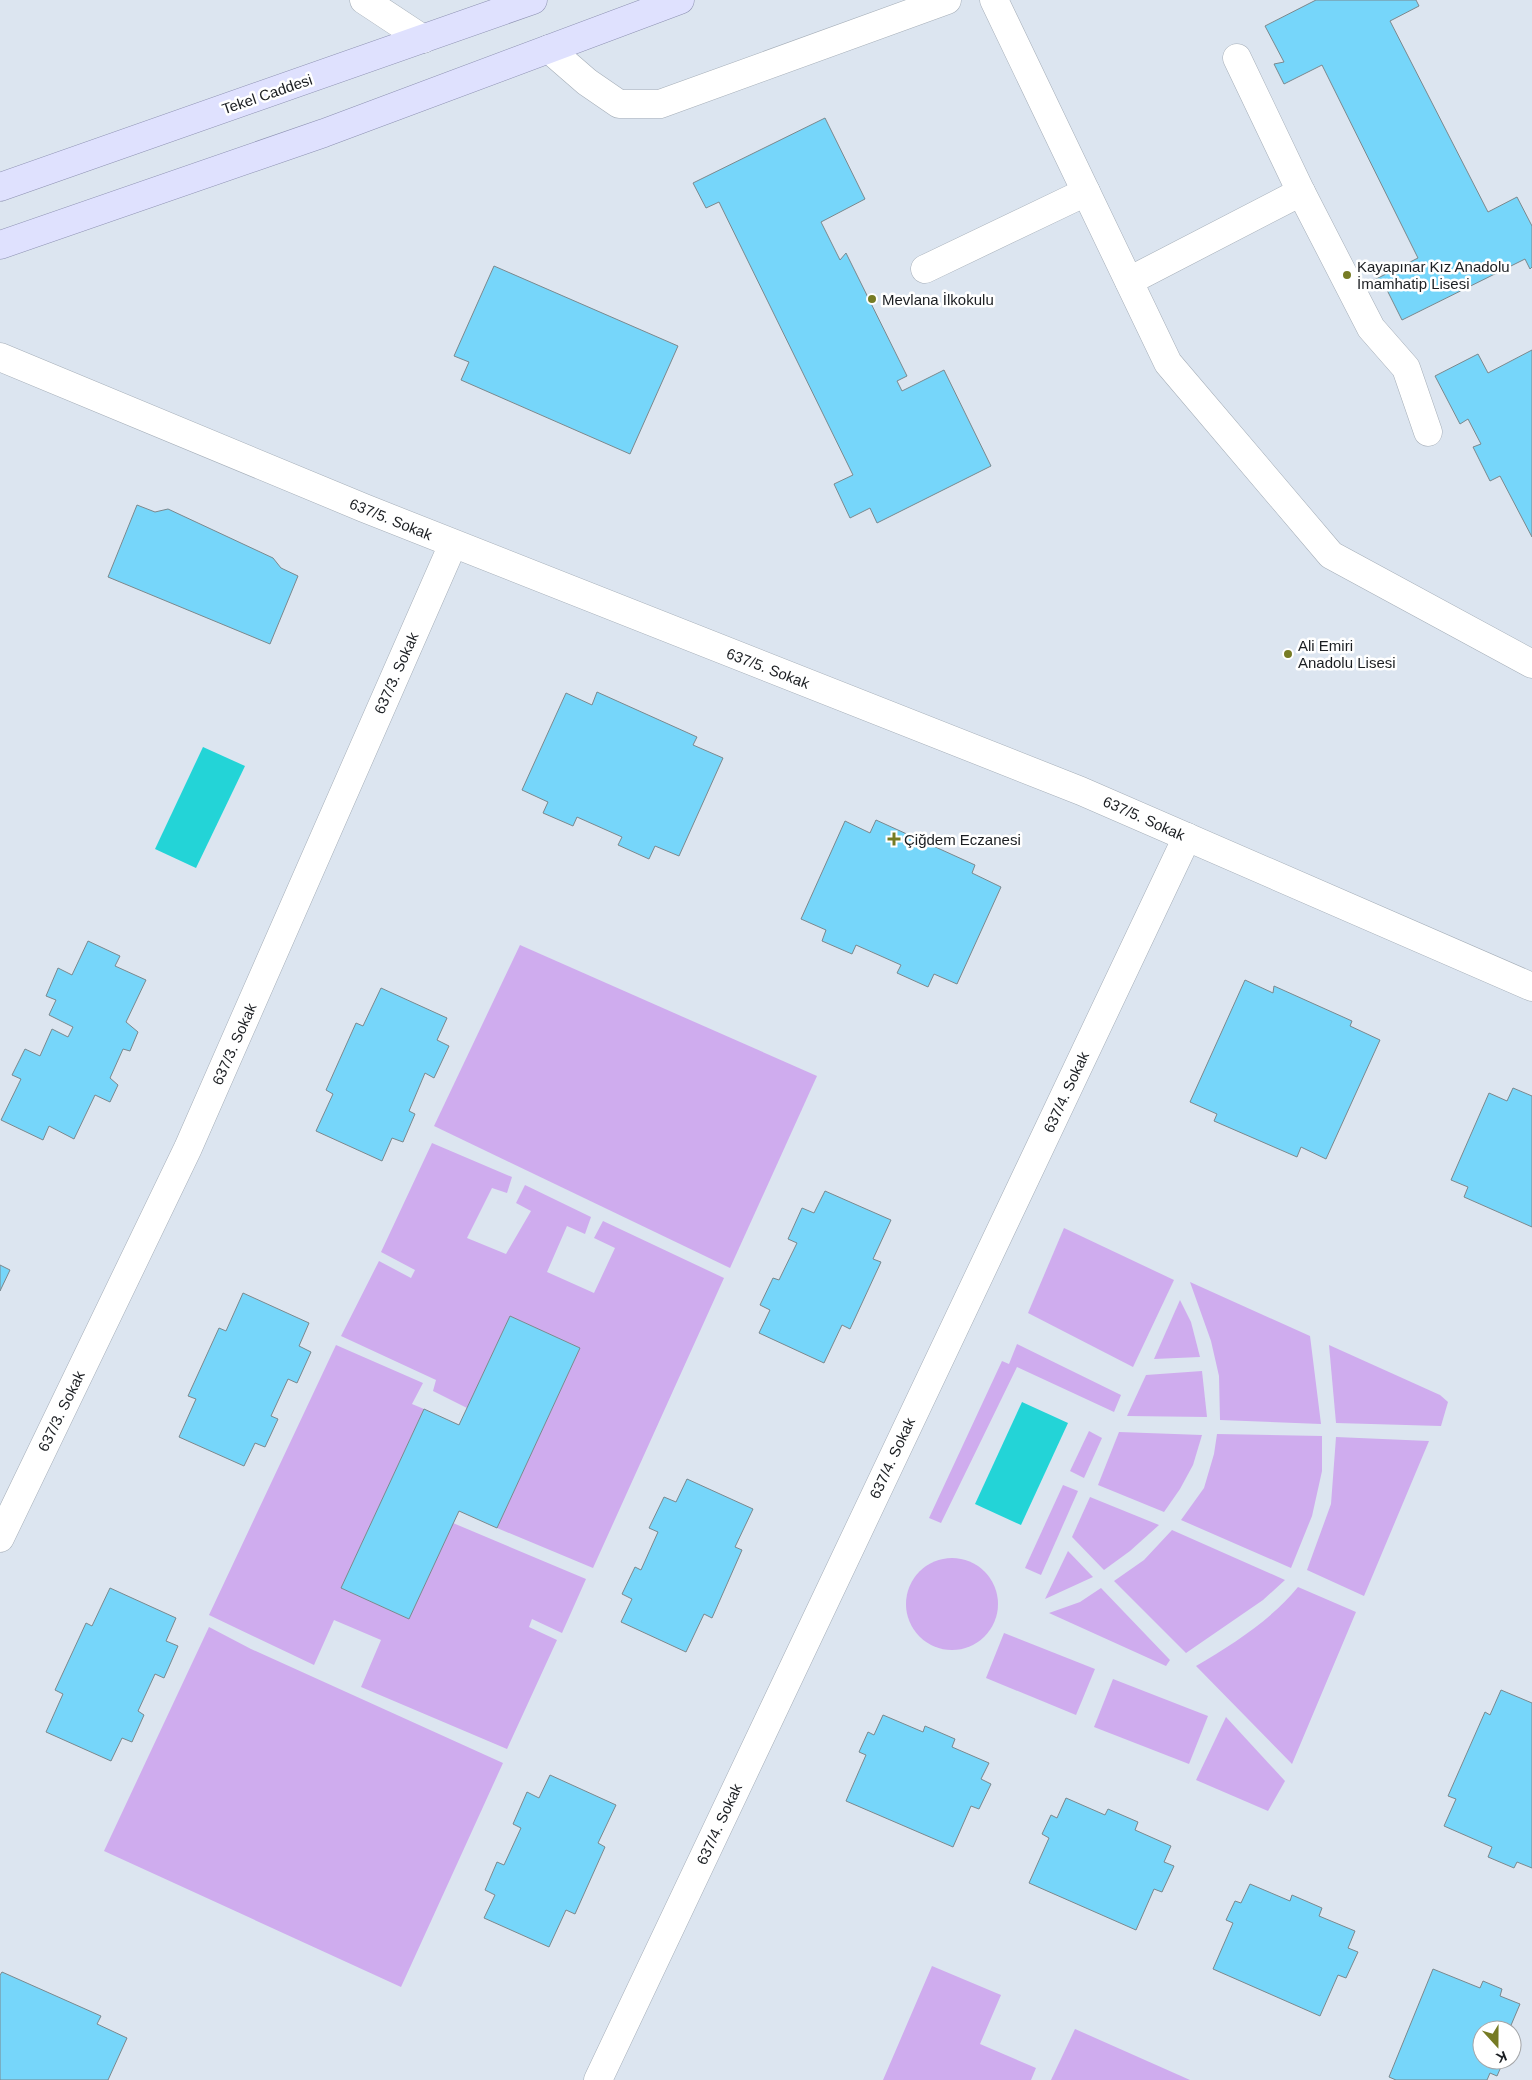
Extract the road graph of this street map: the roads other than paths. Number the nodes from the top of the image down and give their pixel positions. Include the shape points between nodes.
1 (364, 0) edge
2 (533, 0) edge
3 (680, 0) edge
4 (947, 0) edge
5 (994, 0) edge
6 (423, 39) junction
7 (550, 49) junction
8 (1237, 58) dead end
9 (0, 187) edge
10 (1086, 192) junction
11 (1301, 192) junction
12 (0, 246) edge
13 (925, 269) dead end
14 (1129, 282) junction
15 (0, 357) edge
16 (1428, 432) dead end
17 (453, 544) junction
18 (1532, 664) edge
19 (1187, 837) junction
20 (1532, 987) edge
21 (0, 1538) edge
22 (598, 2080) edge

1 - 6 street
2 - 6 main road, Tekel Caddesi
3 - 7 main road
4 - 7 street via 660,104 618,104
5 - 10 street
6 - 9 main road, Tekel Caddesi
7 - 12 main road via 324,133
8 - 11 street
10 - 13 street
10 - 14 street
11 - 14 street
11 - 16 street via 1370,328 1406,368
14 - 18 street via 1168,363 1331,555
15 - 17 street, 637/5. Sokak
17 - 19 street, 637/5. Sokak via 1081,791
17 - 21 street, 637/3. Sokak via 188,1148
19 - 20 street, 637/5. Sokak
19 - 22 street, 637/4. Sokak

